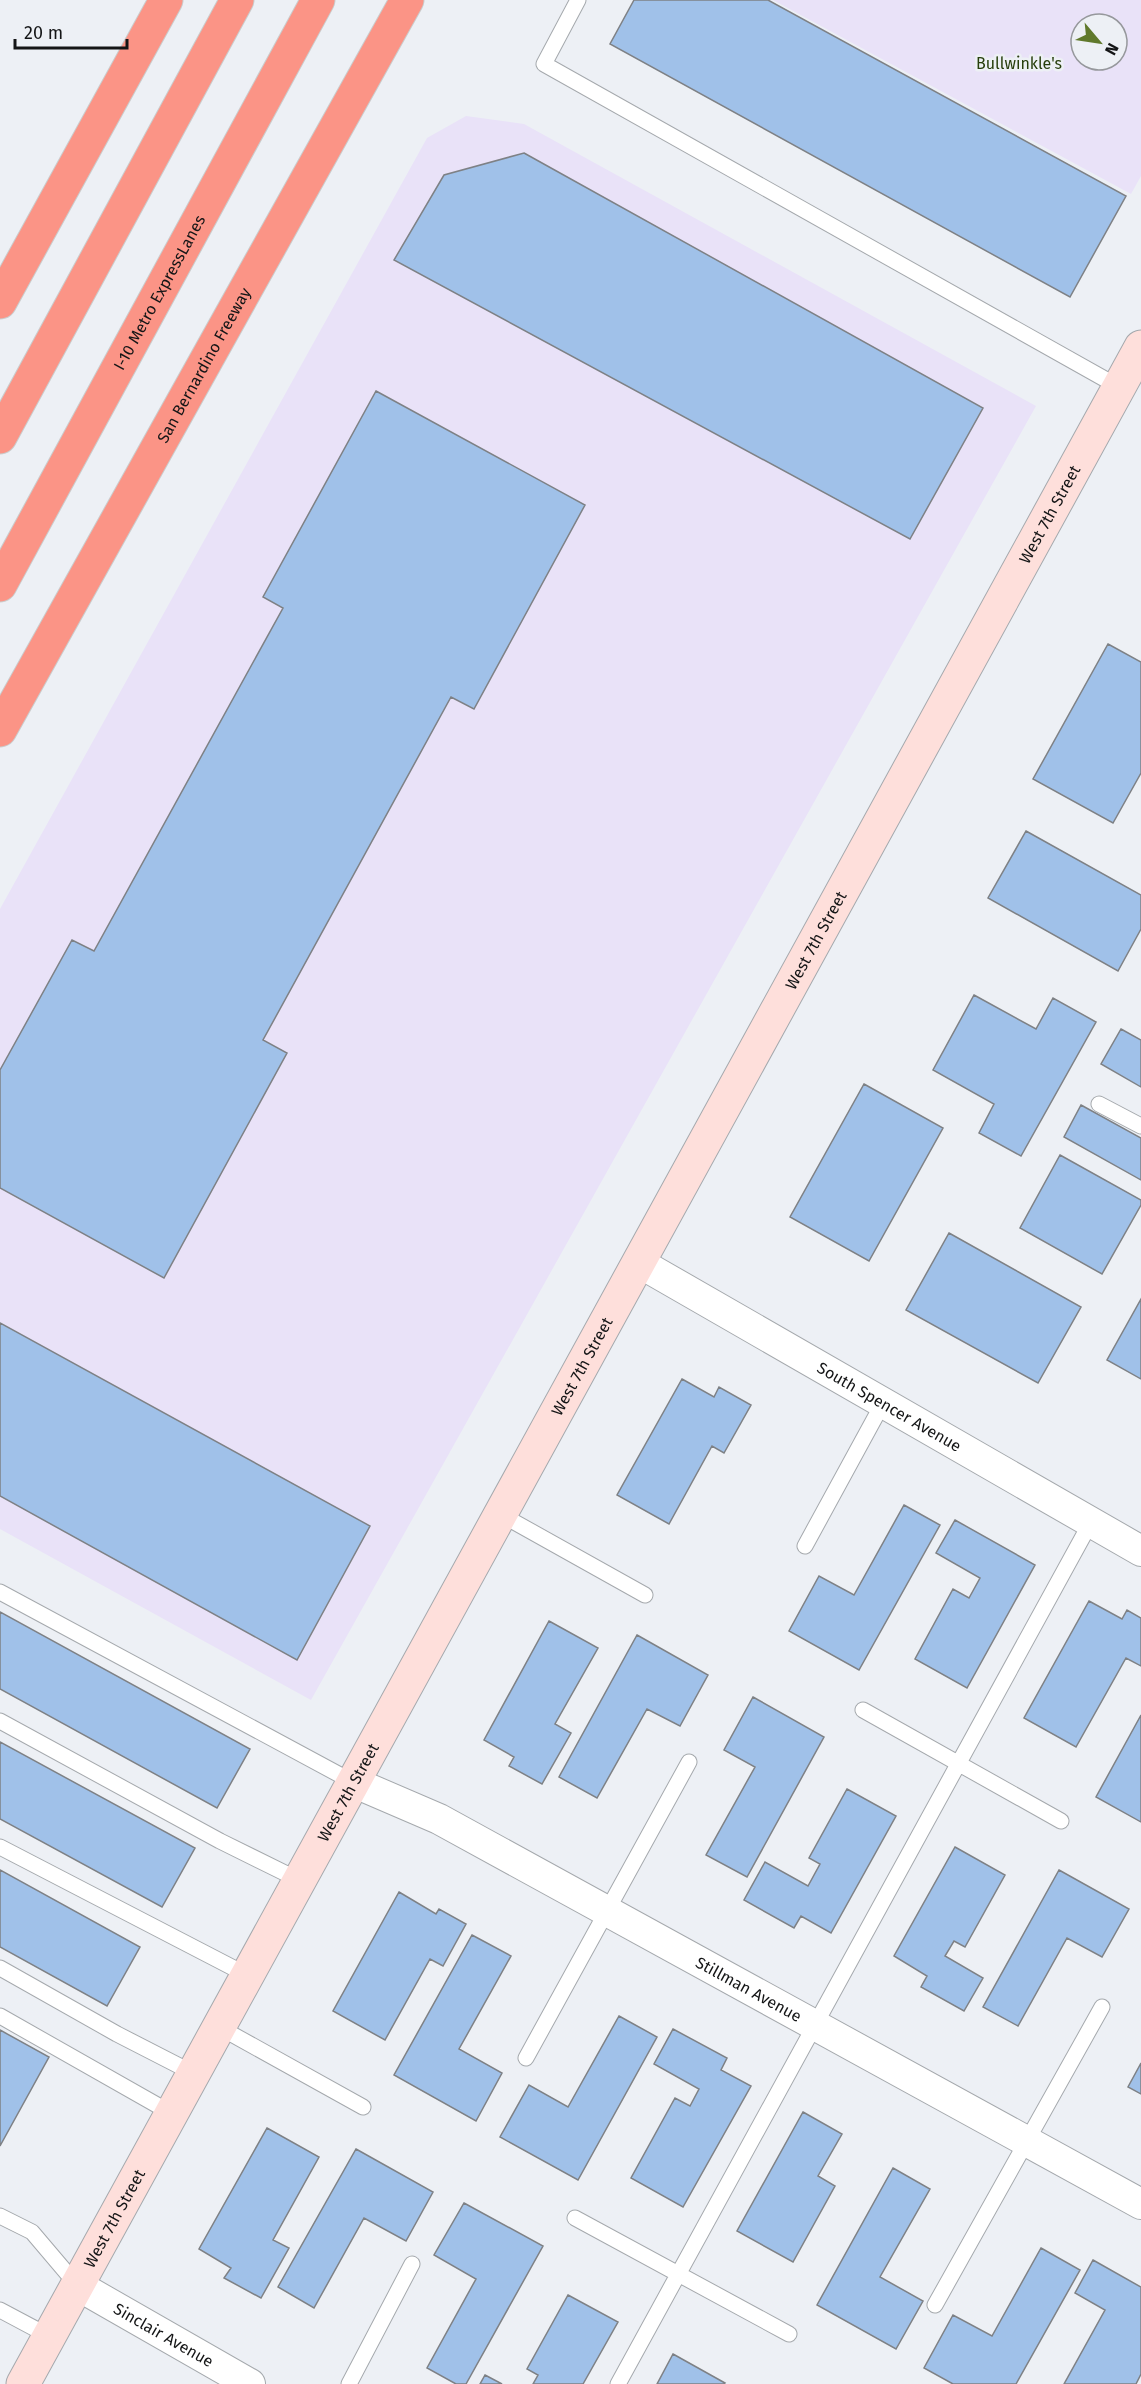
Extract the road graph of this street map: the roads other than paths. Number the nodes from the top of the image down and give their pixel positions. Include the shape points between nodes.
1 (166, 0) edge
2 (237, 0) edge
3 (318, 0) edge
4 (407, 0) edge
5 (578, 0) edge
6 (0, 302) edge
7 (1141, 347) edge
8 (1119, 387) junction
9 (0, 438) edge
10 (0, 585) edge
11 (0, 730) edge
12 (1099, 1104) dead end
13 (1141, 1126) edge
14 (638, 1262) junction
15 (883, 1403) junction
16 (500, 1514) junction
17 (1091, 1522) junction
18 (804, 1546) dead end
19 (1141, 1551) edge
20 (0, 1592) edge
21 (645, 1595) dead end
22 (863, 1710) dead end
23 (0, 1721) edge
24 (689, 1762) dead end
25 (958, 1763) junction
26 (353, 1782) junction
27 (1061, 1821) dead end
28 (0, 1847) edge
29 (299, 1880) junction
30 (607, 1911) junction
31 (0, 1968) edge
32 (247, 1976) junction
33 (1102, 2007) dead end
34 (0, 2016) edge
35 (219, 2027) junction
36 (815, 2027) junction
37 (526, 2058) dead end
38 (193, 2073) junction
39 (363, 2107) dead end
40 (171, 2113) junction
41 (1027, 2141) junction
42 (1141, 2204) edge
43 (0, 2216) edge
44 (575, 2218) dead end
45 (412, 2264) dead end
46 (679, 2274) junction
47 (77, 2285) junction
48 (934, 2305) dead end
49 (0, 2310) edge
50 (789, 2334) dead end
51 (49, 2336) junction
52 (23, 2384) edge
53 (250, 2384) edge
54 (349, 2384) edge
55 (618, 2384) edge

1 - 6 highway
2 - 9 highway
3 - 10 highway, I-10 Metro ExpressLanes
4 - 11 highway, San Bernardino Freeway
5 - 8 lane via 544,64
7 - 8 main road, West 7th Street
8 - 14 main road, West 7th Street
12 - 13 lane
14 - 15 street, South Spencer Avenue
14 - 16 main road, West 7th Street
15 - 17 street, South Spencer Avenue
15 - 18 lane
16 - 21 lane
16 - 26 main road, West 7th Street
17 - 19 street, South Spencer Avenue
17 - 25 lane
20 - 26 lane
22 - 25 lane
23 - 29 lane
24 - 30 lane
25 - 27 lane
25 - 36 lane
26 - 29 main road, West 7th Street
26 - 30 street, Stillman Avenue via 439,1819
28 - 32 lane
29 - 32 main road, West 7th Street
30 - 36 street, Stillman Avenue
30 - 37 lane
31 - 38 lane
32 - 35 main road, West 7th Street
33 - 41 lane
34 - 40 lane
35 - 38 main road, West 7th Street
35 - 39 lane
36 - 41 street, Stillman Avenue
36 - 46 lane
38 - 40 main road, West 7th Street
40 - 47 main road, West 7th Street
41 - 42 street, Stillman Avenue
41 - 48 lane
43 - 47 lane via 32,2232
44 - 46 lane
45 - 54 lane
46 - 50 lane
46 - 55 lane
47 - 51 main road, West 7th Street
47 - 53 street, Sinclair Avenue
49 - 51 lane
51 - 52 main road, West 7th Street

